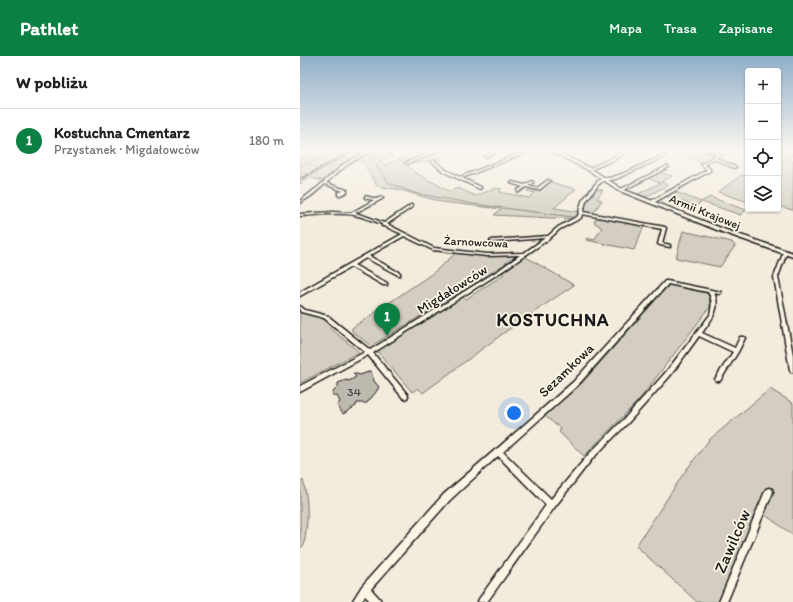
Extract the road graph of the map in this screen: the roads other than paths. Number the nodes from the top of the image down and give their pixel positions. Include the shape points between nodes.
1 (333, 175) edge
2 (455, 175) edge
3 (466, 175) edge
4 (598, 175) edge
5 (620, 175) edge
6 (651, 175) edge
7 (699, 175) edge
8 (460, 178) junction
9 (604, 180) junction
10 (549, 181) dead end
11 (532, 182) dead end
12 (324, 183) junction
13 (512, 183) dead end
14 (525, 186) junction
15 (480, 188) dead end
16 (351, 189) dead end
17 (621, 190) junction
18 (346, 191) junction
19 (519, 191) dead end
20 (339, 194) dead end
21 (366, 197) dead end
22 (381, 198) dead end
23 (377, 200) junction
24 (300, 202) edge
25 (652, 202) junction
26 (411, 206) dead end
27 (582, 213) junction
28 (351, 214) junction
29 (300, 215) edge
30 (383, 225) junction
31 (403, 236) junction
32 (549, 237) junction
33 (492, 241) dead end
34 (669, 246) dead end
35 (785, 252) junction
36 (525, 254) junction
37 (793, 255) edge
38 (366, 256) junction
39 (351, 265) junction
40 (399, 274) dead end
41 (385, 284) dead end
42 (710, 291) junction
43 (719, 293) dead end
44 (300, 294) edge
45 (300, 308) edge
46 (698, 333) junction
47 (742, 338) dead end
48 (736, 351) junction
49 (370, 352) junction
50 (793, 370) edge
51 (718, 379) dead end
52 (300, 389) edge
53 (405, 396) dead end
54 (498, 451) junction
55 (769, 492) dead end
56 (551, 505) junction
57 (366, 589) junction
58 (356, 602) edge
59 (377, 602) edge
60 (482, 602) edge
61 (723, 602) edge

1 - 12 street
2 - 8 street
3 - 8 street
4 - 9 street, Armii Krajowej
5 - 9 street
6 - 17 street
7 - 25 street
8 - 15 street
9 - 17 street, Armii Krajowej
9 - 27 street via 597,184 584,200
10 - 14 street via 539,189
11 - 14 street
12 - 18 street
12 - 24 street
13 - 14 street
14 - 19 street
16 - 18 street
17 - 25 street, Armii Krajowej
18 - 20 street
21 - 23 street
22 - 23 street, Żarnowcowa
23 - 28 street, Żarnowcowa
25 - 35 street, Armii Krajowej via 720,230
26 - 30 street
27 - 32 street, Migdałowców via 580,217 559,228
27 - 34 street via 664,228 660,244
28 - 29 street, Żarnowcowa
28 - 30 street, Żarnowcowa
30 - 31 street, Żarnowcowa
31 - 36 street, Żarnowcowa via 441,251 487,255
31 - 38 street
32 - 33 street
32 - 36 street, Migdałowców
35 - 37 street, Armii Krajowej
35 - 50 street via 776,277
36 - 49 street, Migdałowców via 494,276
38 - 39 street
38 - 40 street
39 - 41 street
39 - 44 street
42 - 43 street, Sezamkowa
42 - 46 street via 715,309
42 - 54 street, Sezamkowa via 667,282 575,384
45 - 49 street via 326,317
46 - 48 street
46 - 56 street via 668,374 590,458
47 - 48 street
48 - 51 street
49 - 52 street, Migdałowców
49 - 53 street
54 - 56 street
54 - 57 street, Sezamkowa via 447,497
55 - 61 street, Zawilców
56 - 60 street
57 - 58 street, Sezamkowa
57 - 59 street

